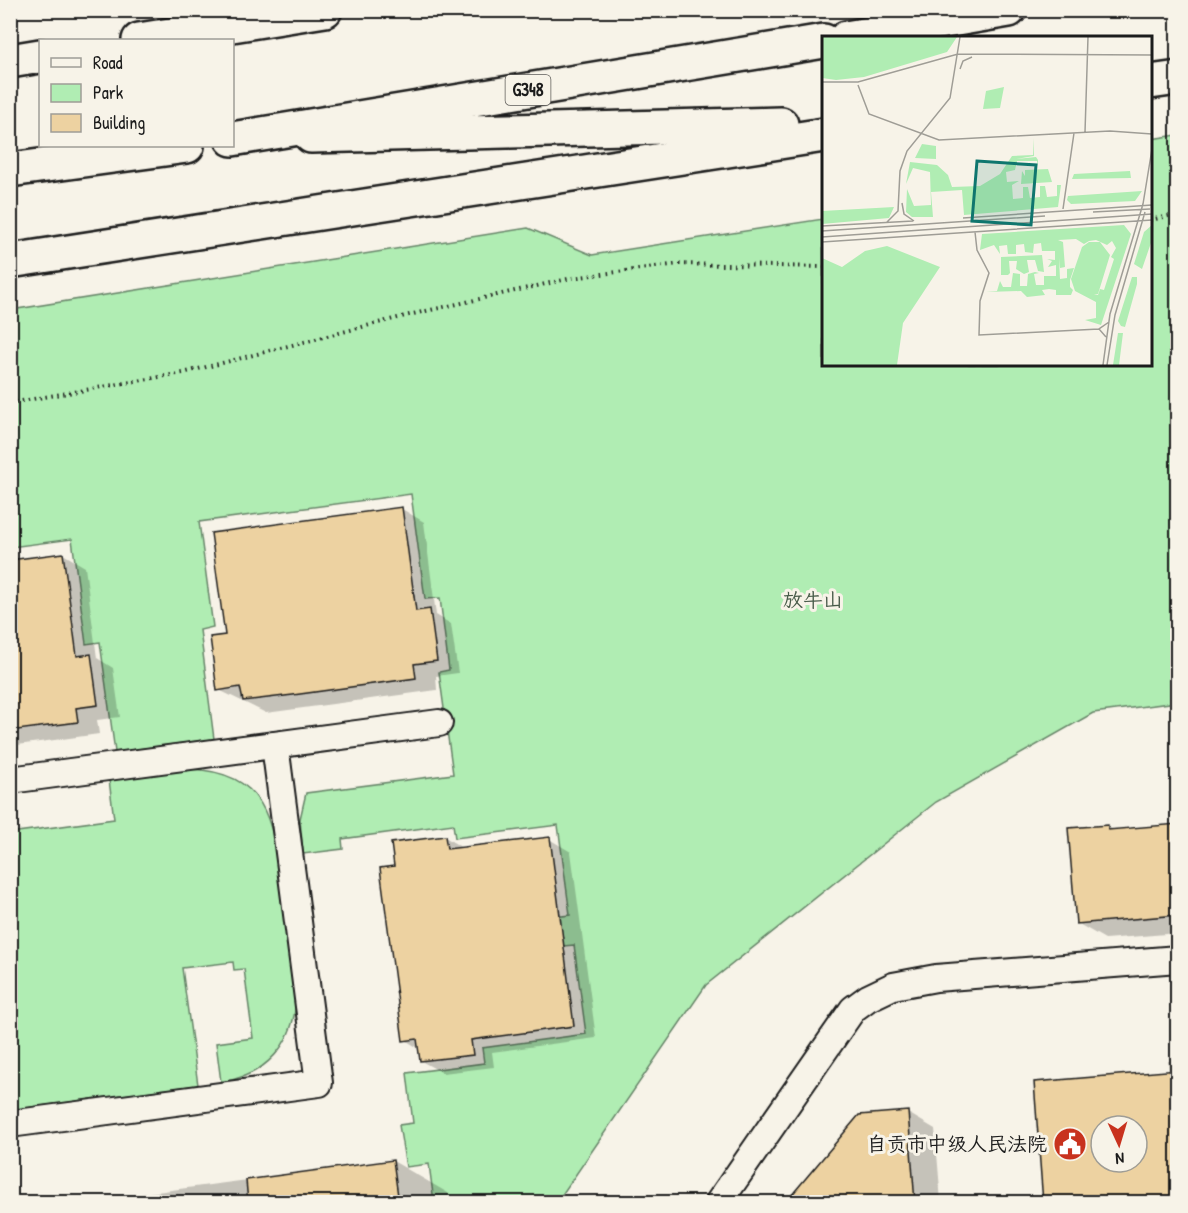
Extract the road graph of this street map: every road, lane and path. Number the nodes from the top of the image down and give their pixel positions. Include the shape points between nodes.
1 (325, 10) edge
2 (1009, 10) edge
3 (858, 36) edge
4 (145, 39) edge
5 (822, 41) edge
6 (39, 56) edge
7 (10, 61) edge
8 (1178, 78) edge
9 (1152, 82) edge
10 (822, 123) edge
11 (822, 135) edge
12 (236, 139) edge
13 (180, 147) edge
14 (10, 170) edge
15 (1178, 214) edge
16 (1152, 220) edge
17 (10, 261) edge
18 (822, 267) edge
19 (10, 403) edge
20 (439, 723) dead end
21 (275, 745) junction
22 (10, 780) edge
23 (1178, 959) edge
24 (10, 1124) edge
25 (720, 1203) edge

1 - 4 main road
2 - 3 main road
5 - 12 main road, G348
6 - 7 main road
8 - 9 main road
10 - 12 main road
11 - 17 main road
13 - 14 main road
15 - 16 path
18 - 19 path via 678,264 572,278 183,373
20 - 21 lane
21 - 22 lane
21 - 24 lane via 319,1083
23 - 25 lane via 936,978 893,986 868,998 853,1009

